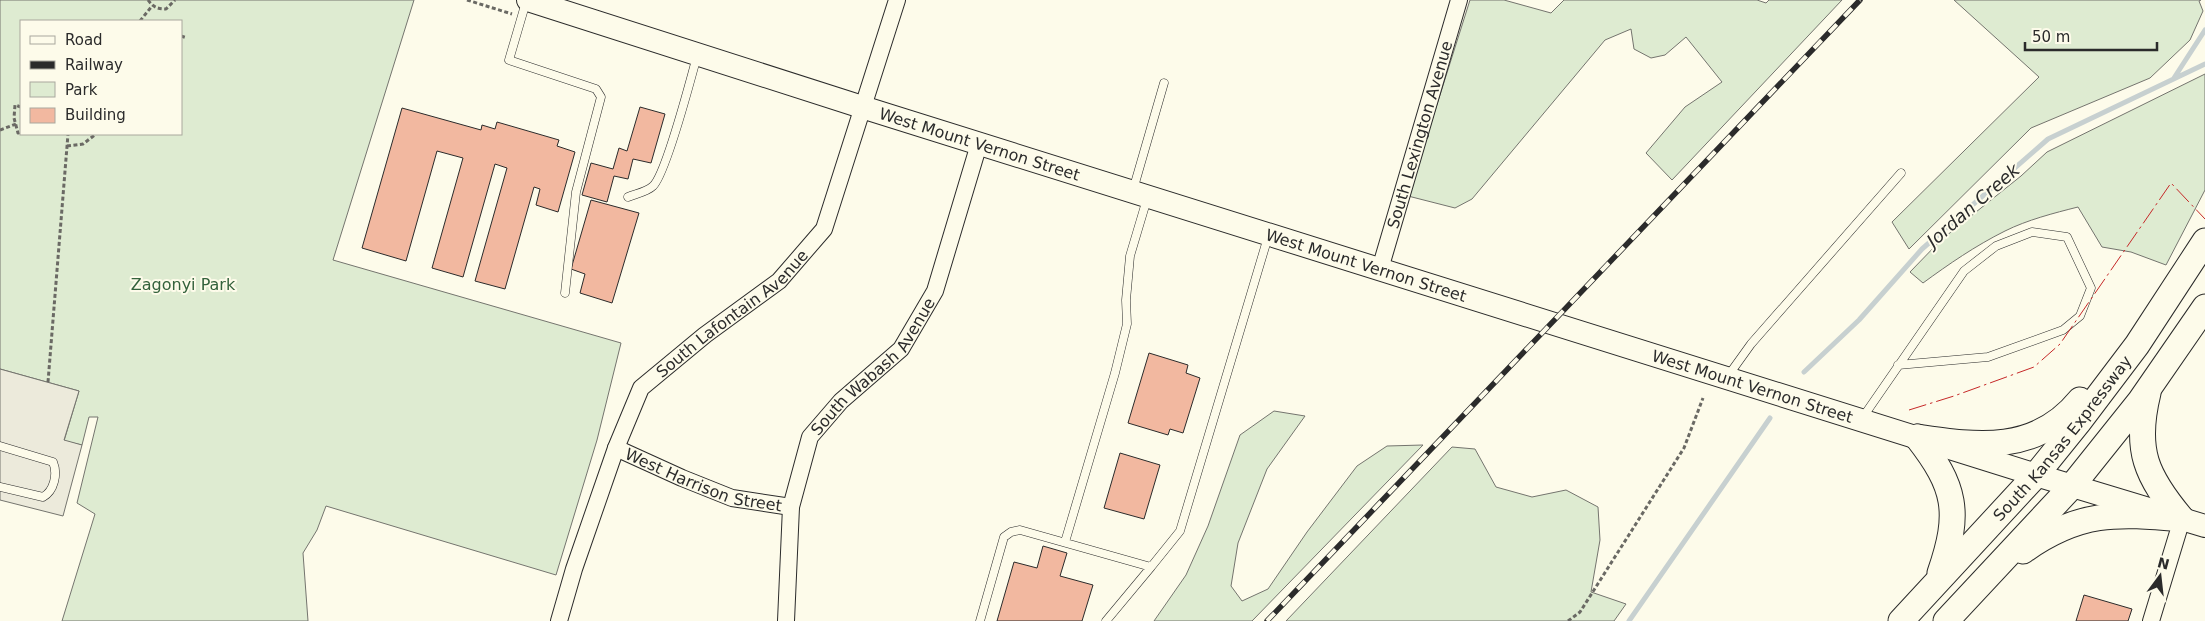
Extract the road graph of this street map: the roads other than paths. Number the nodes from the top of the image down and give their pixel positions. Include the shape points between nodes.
1 (528, 0) edge
2 (897, 0) edge
3 (1458, 0) edge
4 (698, 54) junction
5 (1164, 83) dead end
6 (862, 107) junction
7 (979, 144) junction
8 (1900, 173) dead end
9 (1140, 194) junction
10 (628, 197) dead end
11 (1269, 234) junction
12 (2205, 241) edge
13 (1380, 269) junction
14 (565, 293) dead end
15 (2205, 307) edge
16 (2156, 318) junction
17 (1898, 365) junction
18 (1727, 378) junction
19 (2150, 387) junction
20 (1862, 419) junction
21 (1917, 437) junction
22 (0, 446) edge
23 (616, 448) junction
24 (2036, 475) junction
25 (2072, 486) junction
26 (0, 487) edge
27 (791, 507) junction
28 (2193, 522) edge
29 (1065, 542) junction
30 (1151, 567) junction
31 (1937, 581) junction
32 (1980, 584) junction
33 (559, 621) edge
34 (786, 621) edge
35 (980, 621) edge
36 (1106, 621) edge
37 (1901, 621) edge
38 (1946, 621) edge
39 (2151, 621) edge

1 - 4 street, West Mount Vernon Street
1 - 14 lane via 509,60 596,88 601,97 576,192
2 - 6 street, South Lafontain Avenue
3 - 13 street, South Lexington Avenue
4 - 6 street, West Mount Vernon Street
4 - 10 lane via 668,153 656,181 652,187
5 - 9 lane
6 - 7 street, West Mount Vernon Street
6 - 23 street, South Lafontain Avenue via 824,230 779,281 705,335 641,388
7 - 9 street, West Mount Vernon Street
7 - 27 street, South Wabash Avenue via 935,291 902,349 841,401 810,437
8 - 18 lane via 1751,344
9 - 11 street, West Mount Vernon Street
9 - 29 lane via 1130,256 1127,324
11 - 13 street, West Mount Vernon Street
11 - 30 lane via 1180,531
12 - 16 main road, South Kansas Expressway
13 - 18 street, West Mount Vernon Street
15 - 19 main road
16 - 21 main road via 2138,321 2073,408 2046,429 2012,442 1992,444
16 - 24 main road, South Kansas Expressway
17 - 17 lane via 1964,271 1996,246 2032,232 2067,237 2091,288 2080,316 2063,330 1988,357
17 - 20 lane
18 - 20 street, West Mount Vernon Street
19 - 25 main road
19 - 28 main road via 2142,438 2148,470 2155,484
20 - 21 street, West Mount Vernon Street
21 - 24 street, West Mount Vernon Street
21 - 31 main road via 1942,471 1952,512 1952,532
22 - 26 lane via 53,462 55,468 51,490 42,497
23 - 27 street, West Harrison Street via 732,498
23 - 33 street, South Lafontain Avenue
24 - 25 street, West Mount Vernon Street
24 - 31 main road, South Kansas Expressway
25 - 28 street, West Mount Vernon Street
25 - 32 main road
27 - 34 street, South Wabash Avenue
28 - 32 main road via 2114,516 2068,525 2025,550
28 - 39 street
29 - 30 lane
29 - 35 lane via 1020,530 1004,538
30 - 36 lane
31 - 37 main road, South Kansas Expressway
32 - 38 main road

